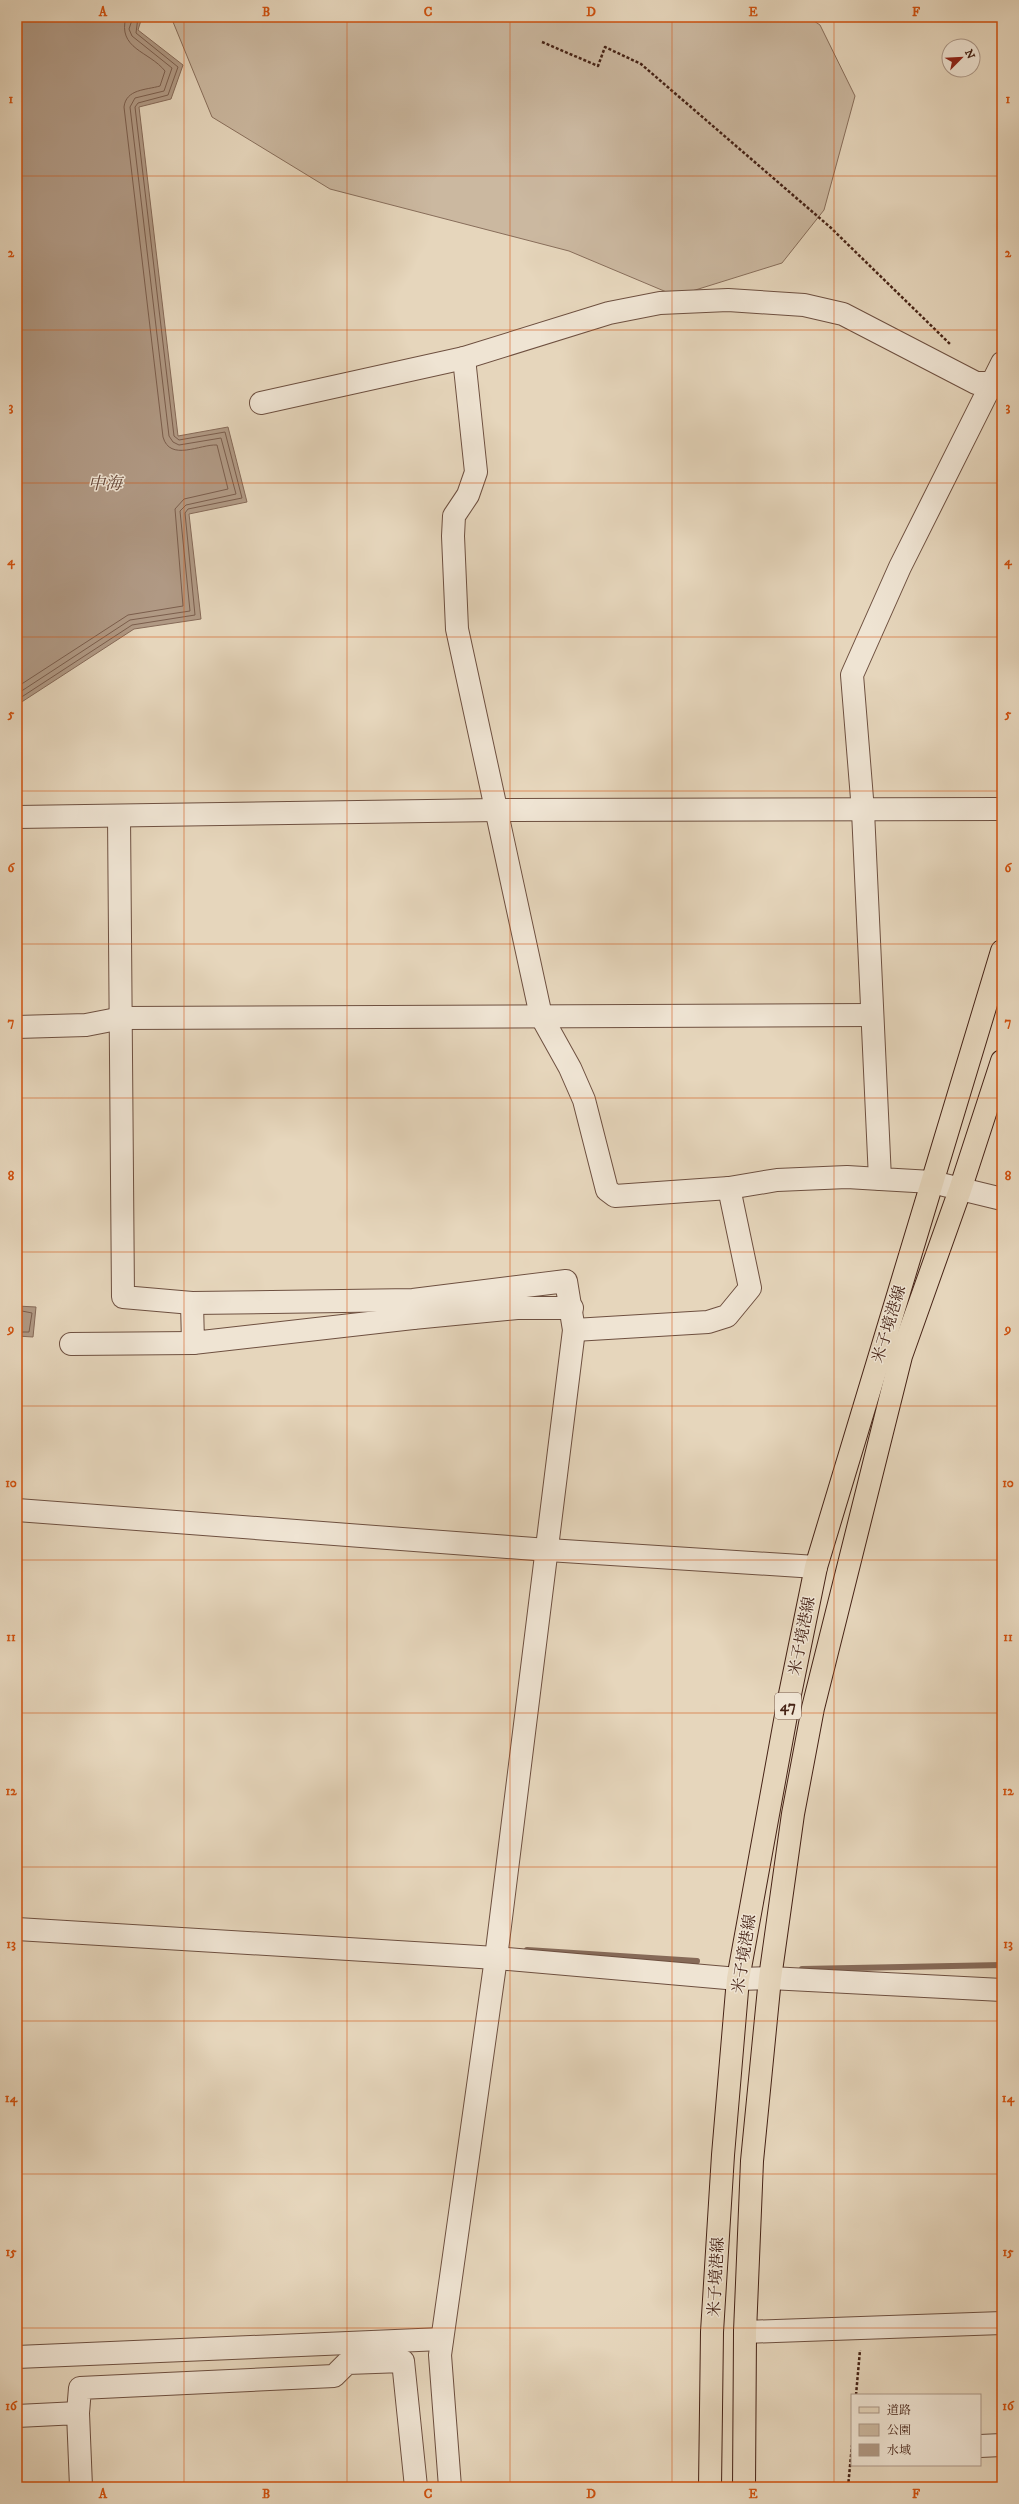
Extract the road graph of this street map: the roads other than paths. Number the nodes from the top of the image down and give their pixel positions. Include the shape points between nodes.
1 (464, 358) junction
2 (1002, 363) edge
3 (996, 386) edge
4 (261, 403) dead end
5 (1002, 809) edge
6 (497, 810) junction
7 (862, 811) junction
8 (119, 816) junction
9 (17, 817) edge
10 (1002, 951) edge
11 (871, 1015) junction
12 (541, 1016) junction
13 (122, 1018) junction
14 (17, 1027) edge
15 (1002, 1061) edge
16 (880, 1179) junction
17 (932, 1182) junction
18 (729, 1188) junction
19 (960, 1190) junction
20 (1002, 1200) edge
21 (192, 1303) junction
22 (413, 1309) junction
23 (574, 1330) junction
24 (193, 1343) junction
25 (71, 1344) dead end
26 (17, 1510) edge
27 (548, 1550) junction
28 (816, 1566) junction
29 (17, 1928) edge
30 (496, 1958) junction
31 (770, 1978) junction
32 (738, 1979) junction
33 (1002, 1990) edge
34 (1002, 2322) edge
35 (745, 2332) junction
36 (442, 2338) junction
37 (17, 2357) edge
38 (78, 2413) junction
39 (17, 2416) edge
40 (1002, 2445) edge
41 (981, 2446) edge
42 (81, 2487) edge
43 (416, 2487) edge
44 (450, 2487) edge
45 (710, 2487) edge
46 (744, 2487) edge

1 - 3 street via 609,313 660,303 728,300 804,305 843,314 976,383
1 - 4 street
1 - 6 street via 476,472 468,495 454,516 457,629
2 - 3 street
3 - 7 street via 900,566 852,674
5 - 7 street
6 - 7 street
6 - 8 street
6 - 12 street
7 - 11 street
8 - 9 street
8 - 13 street
10 - 17 main road, 米子境港線 / 47
11 - 12 street
11 - 16 street
12 - 13 street
12 - 18 street via 570,1068 584,1100 607,1190 615,1196
13 - 14 street via 86,1025
13 - 21 street via 123,1297
15 - 19 main road, 米子境港線 / 47
16 - 17 street
16 - 18 street via 847,1177 777,1180
17 - 19 street
17 - 28 main road, 米子境港線 / 47
18 - 23 street via 750,1288 727,1316 708,1322
19 - 20 street
19 - 31 main road, 米子境港線 / 47 via 901,1356 813,1708 793,1814
21 - 22 street
21 - 24 street
22 - 23 street via 566,1281
22 - 24 street
23 - 27 street
24 - 25 street
26 - 27 street
27 - 28 street
27 - 30 street
28 - 32 main road, 米子境港線 / 47
29 - 30 street
30 - 32 street
30 - 36 street
31 - 32 street
31 - 33 street
31 - 35 main road, 米子境港線 / 47 via 752,2161
32 - 45 main road, 米子境港線 / 47 via 723,2155 713,2324
34 - 35 street
35 - 46 main road, 米子境港線 / 47
36 - 37 street
36 - 44 street via 440,2355
38 - 39 street
38 - 42 street
38 - 43 street via 80,2388 334,2376 347,2363 403,2361
40 - 41 street

